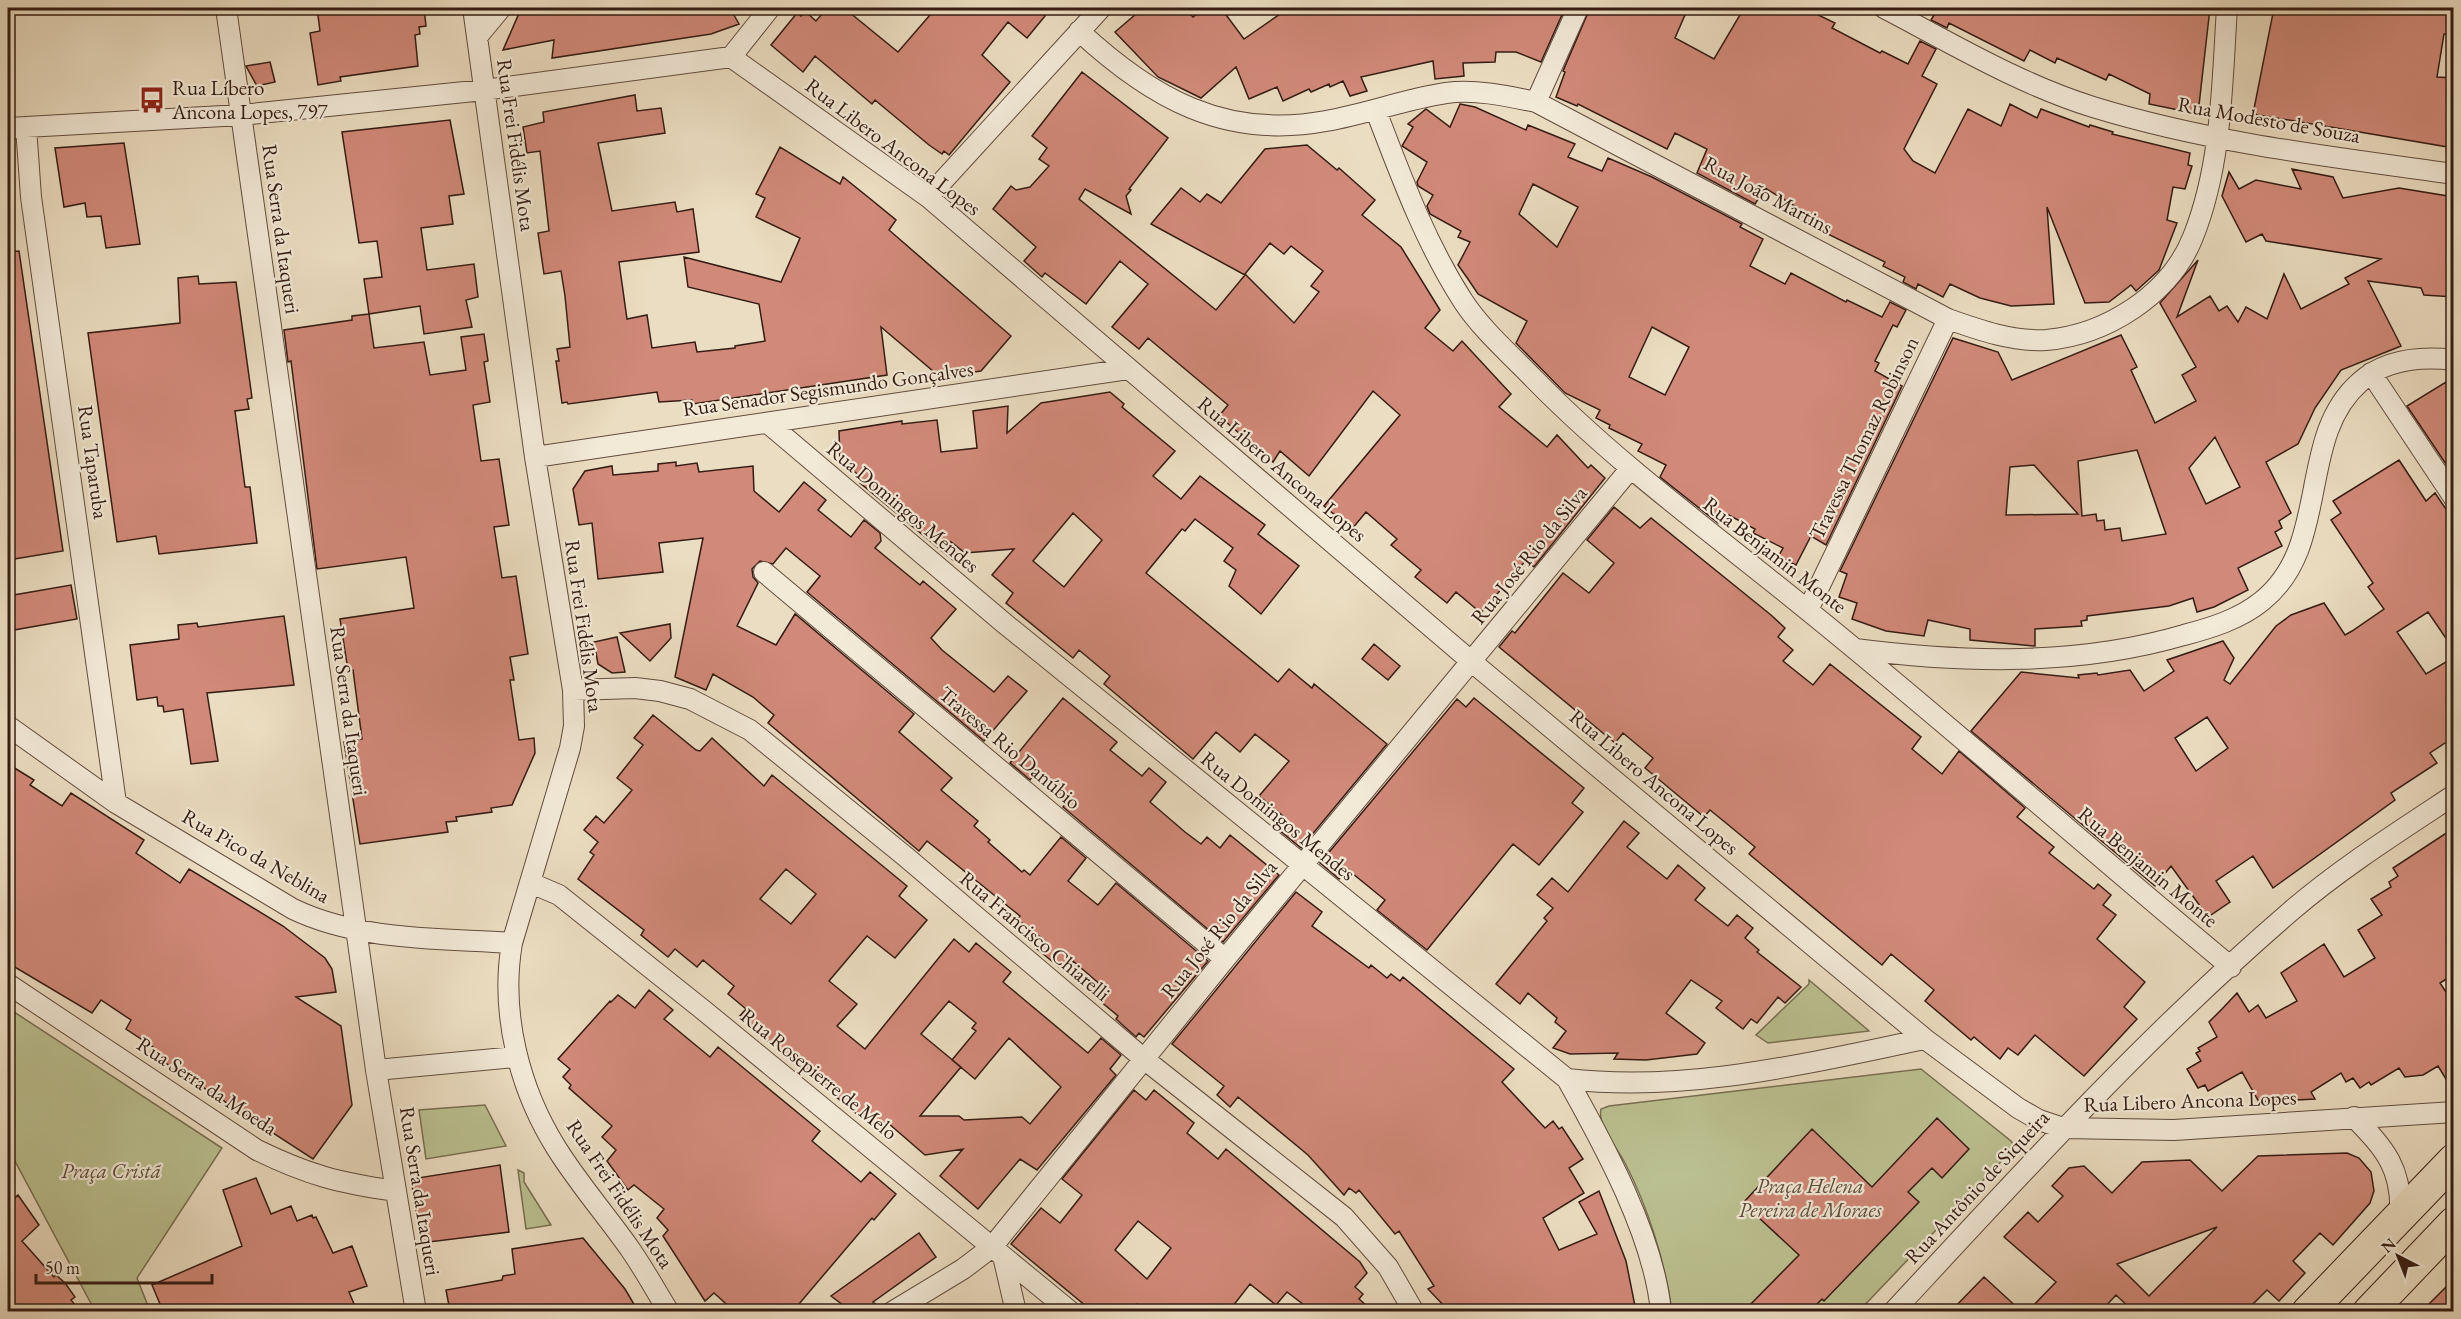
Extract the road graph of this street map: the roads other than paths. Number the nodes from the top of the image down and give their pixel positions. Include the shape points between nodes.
1 (226, 8) edge
2 (473, 8) edge
3 (501, 8) edge
4 (770, 8) edge
5 (1101, 8) edge
6 (1578, 8) edge
7 (1884, 8) edge
8 (2227, 8) edge
9 (1078, 31) junction
10 (477, 37) junction
11 (731, 57) junction
12 (484, 90) junction
13 (1536, 102) junction
14 (1376, 111) junction
15 (241, 116) junction
16 (17, 127) edge
17 (2218, 140) junction
18 (2454, 174) edge
19 (928, 197) junction
20 (1948, 319) junction
21 (2454, 360) edge
22 (1128, 369) junction
23 (2371, 373) junction
24 (769, 424) junction
25 (535, 457) junction
26 (1630, 469) junction
27 (2454, 498) edge
28 (764, 572) dead end
29 (1808, 610) junction
30 (1855, 649) junction
31 (1472, 662) junction
32 (573, 690) junction
33 (8, 726) edge
34 (2454, 795) edge
35 (116, 803) junction
36 (1302, 866) junction
37 (531, 883) junction
38 (356, 931) junction
39 (512, 943) junction
40 (1225, 959) junction
41 (2230, 967) junction
42 (8, 984) edge
43 (1925, 1038) junction
44 (516, 1057) junction
45 (1143, 1059) junction
46 (376, 1070) junction
47 (1567, 1079) junction
48 (2454, 1112) edge
49 (2354, 1117) junction
50 (2064, 1128) junction
51 (2454, 1160) edge
52 (396, 1191) junction
53 (2400, 1217) junction
54 (2454, 1223) edge
55 (998, 1251) junction
56 (416, 1311) edge
57 (669, 1311) edge
58 (892, 1311) edge
59 (1016, 1311) edge
60 (1071, 1311) edge
61 (1414, 1311) edge
62 (1661, 1311) edge
63 (1893, 1311) edge
64 (2308, 1311) edge
65 (2369, 1311) edge

1 - 15 street, Rua Serra da Itaqueri
2 - 10 street, Rua Frei Fidélis Mota
3 - 10 street
4 - 11 street
5 - 9 street
6 - 13 street
7 - 17 street, Rua Modesto de Souza via 2020,78 2091,106
8 - 17 street, Rua João Martins
9 - 14 street, Rua João Martins via 1147,88 1186,108 1220,118 1272,125 1322,122
9 - 19 street
10 - 12 street, Rua Frei Fidélis Mota
11 - 12 street
11 - 19 street, Rua Libero Ancona Lopes
12 - 15 street
12 - 25 street, Rua Frei Fidélis Mota
13 - 14 street, Rua João Martins via 1478,92 1446,93
13 - 20 street, Rua João Martins
14 - 26 street, Rua Benjamin Monte via 1407,194 1464,303 1561,407
15 - 16 street
15 - 38 street, Rua Serra da Itaqueri
16 - 35 street, Rua Taparuba via 31,196
17 - 18 street, Rua Modesto de Souza
17 - 20 street, Rua João Martins via 2200,217 2180,261 2162,284 2116,320 2045,340 1982,331
19 - 22 street, Rua Libero Ancona Lopes
20 - 29 street, Travessa Thomaz Robinson
21 - 23 street via 2411,359
22 - 24 street, Rua Senador Segismundo Gonçalves
22 - 31 street, Rua Libero Ancona Lopes
23 - 27 street
23 - 30 street via 2346,394 2337,408 2318,468 2309,522 2293,565 2263,600 2221,625 2170,640 2080,656 1956,658
24 - 25 street, Rua Senador Segismundo Gonçalves
24 - 36 street, Rua Domingos Mendes via 1004,624
25 - 32 street, Rua Frei Fidélis Mota
26 - 29 street, Rua Benjamin Monte
26 - 31 street, Rua José Rio da Silva
28 - 40 street, Travessa Rio Danúbio
29 - 30 street, Rua Benjamin Monte
30 - 41 street, Rua Benjamin Monte
31 - 36 street, Rua José Rio da Silva
31 - 43 street, Rua Libero Ancona Lopes
32 - 37 street, Rua Frei Fidélis Mota via 570,748
32 - 45 street, Rua Francisco Chiarelli via 660,691 690,699 750,730
33 - 35 street, Rua Pico da Neblina
34 - 41 street, Rua Antônio de Siqueira via 2340,872
35 - 38 street, Rua Pico da Neblina via 293,909 318,921
36 - 40 street, Rua José Rio da Silva
36 - 47 street, Rua Domingos Mendes
37 - 39 street, Rua Frei Fidélis Mota
37 - 55 street, Rua Rosepierre de Melo via 568,902
38 - 39 street, Rua Pico da Neblina
38 - 46 street, Rua Serra da Itaqueri
39 - 44 street, Rua Frei Fidélis Mota via 507,971
40 - 45 street, Rua José Rio da Silva
41 - 50 street, Rua Antônio de Siqueira
42 - 52 street, Rua Serra da Moeda via 257,1150 300,1171 337,1182
43 - 47 street via 1741,1075 1673,1083 1614,1084
43 - 50 street, Rua Libero Ancona Lopes via 2018,1108
44 - 46 street
44 - 57 street, Rua Frei Fidélis Mota via 556,1147 630,1249
45 - 55 street, Rua José Rio da Silva
45 - 61 street, Rua Francisco Chiarelli via 1344,1217 1388,1267
46 - 52 street, Rua Serra da Itaqueri
47 - 62 street, Rua Domingos Mendes via 1603,1143 1631,1208
48 - 49 street, Rua Libero Ancona Lopes
49 - 50 street, Rua Libero Ancona Lopes via 2174,1130
49 - 53 street via 2384,1148 2402,1196
50 - 63 street, Rua Antônio de Siqueira
51 - 53 main road
52 - 56 street, Rua Serra da Itaqueri
53 - 64 main road
54 - 65 main road
55 - 58 street, Rua José Rio da Silva
55 - 59 street
55 - 60 street, Rua Rosepierre de Melo

